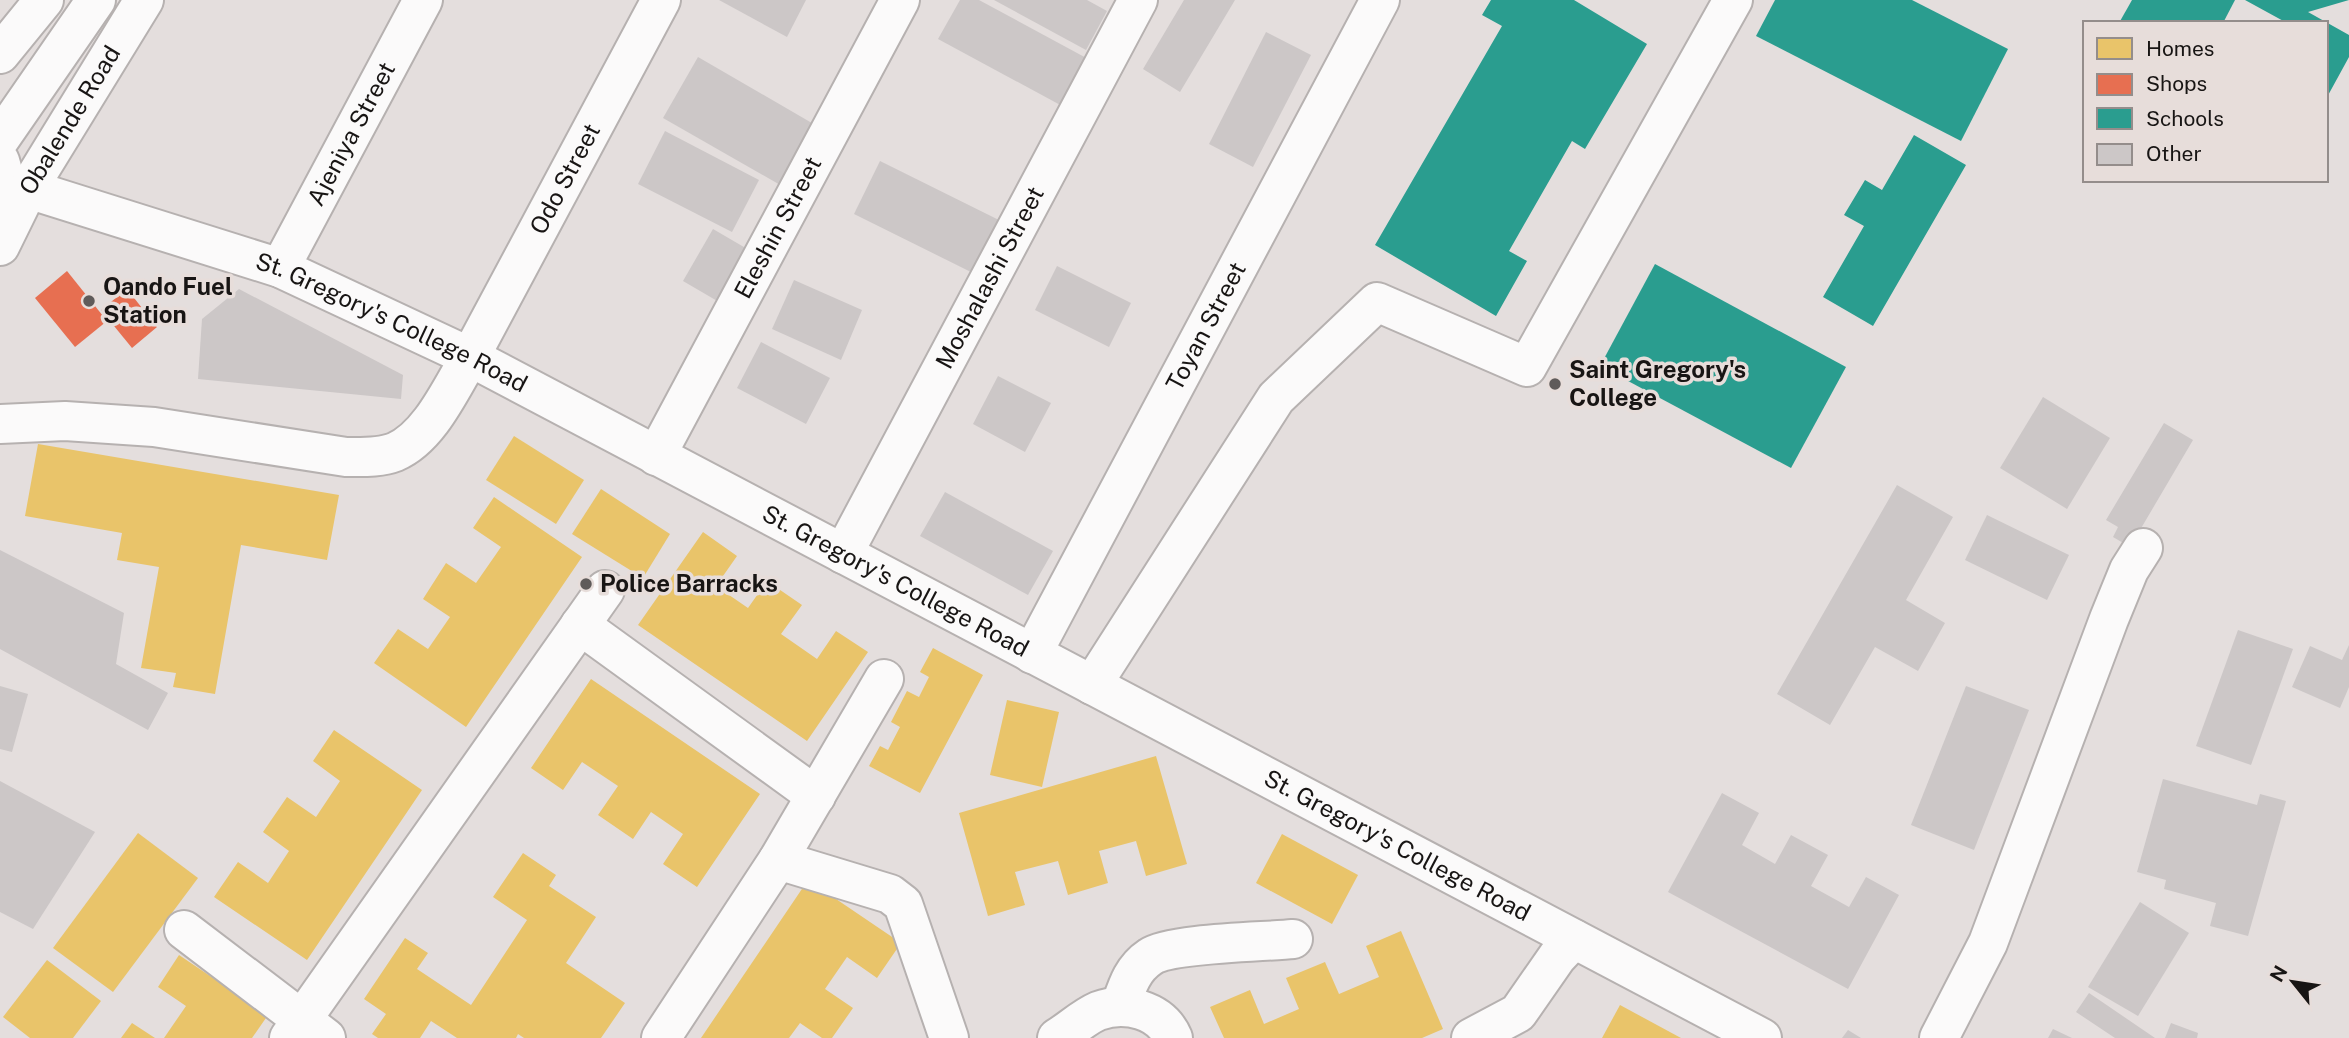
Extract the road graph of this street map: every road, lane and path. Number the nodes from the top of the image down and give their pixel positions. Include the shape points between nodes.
1 (44, 0) edge
2 (96, 0) edge
3 (144, 0) edge
4 (423, 0) edge
5 (661, 0) edge
6 (900, 0) edge
7 (1138, 0) edge
8 (1380, 0) edge
9 (1733, 0) edge
10 (0, 54) edge
11 (0, 139) edge
12 (11, 177) edge
13 (0, 227) edge
14 (0, 246) edge
15 (280, 268) junction
16 (470, 357) junction
17 (0, 424) edge
18 (656, 456) junction
19 (843, 554) junction
20 (2136, 559) dead end
21 (606, 590) dead end
22 (580, 625) junction
23 (1032, 654) junction
24 (884, 679) dead end
25 (1092, 685) junction
26 (816, 796) junction
27 (778, 860) junction
28 (184, 930) dead end
29 (1293, 939) dead end
30 (1574, 940) junction
31 (1120, 1007) junction
32 (305, 1032) edge
33 (660, 1038) edge
34 (949, 1038) edge
35 (1057, 1038) edge
36 (1173, 1038) edge
37 (1471, 1038) edge
38 (1762, 1038) edge
39 (1938, 1038) edge

1 - 10 street
2 - 11 street, Obalende Road
3 - 12 street, Obalende Road
4 - 15 street, Ajeniya Street
5 - 16 street, Odo Street
6 - 18 street, Eleshin Street
7 - 19 street, Moshalashi Street
8 - 23 street, Toyan Street
9 - 25 street via 1527,367 1377,302 1276,398
12 - 13 street
12 - 14 street, Obalende Road
12 - 15 street, St. Gregory's College Road
15 - 16 street, St. Gregory's College Road
16 - 17 street, Odo Street via 416,438 396,452 374,457 324,454 154,427 65,421
16 - 18 street, St. Gregory's College Road
18 - 19 street, St. Gregory's College Road
19 - 23 street, St. Gregory's College Road
20 - 39 street via 1988,943
21 - 22 street
22 - 26 street
22 - 32 street via 376,919
23 - 25 street, St. Gregory's College Road
24 - 26 street
25 - 30 street, St. Gregory's College Road
26 - 27 street
27 - 33 street
27 - 34 street via 890,894 903,904
28 - 32 street
29 - 31 street via 1151,956 1131,976
30 - 37 street via 1518,1013
30 - 38 street, St. Gregory's College Road
31 - 35 street via 1097,1012
31 - 36 street via 1151,1012

